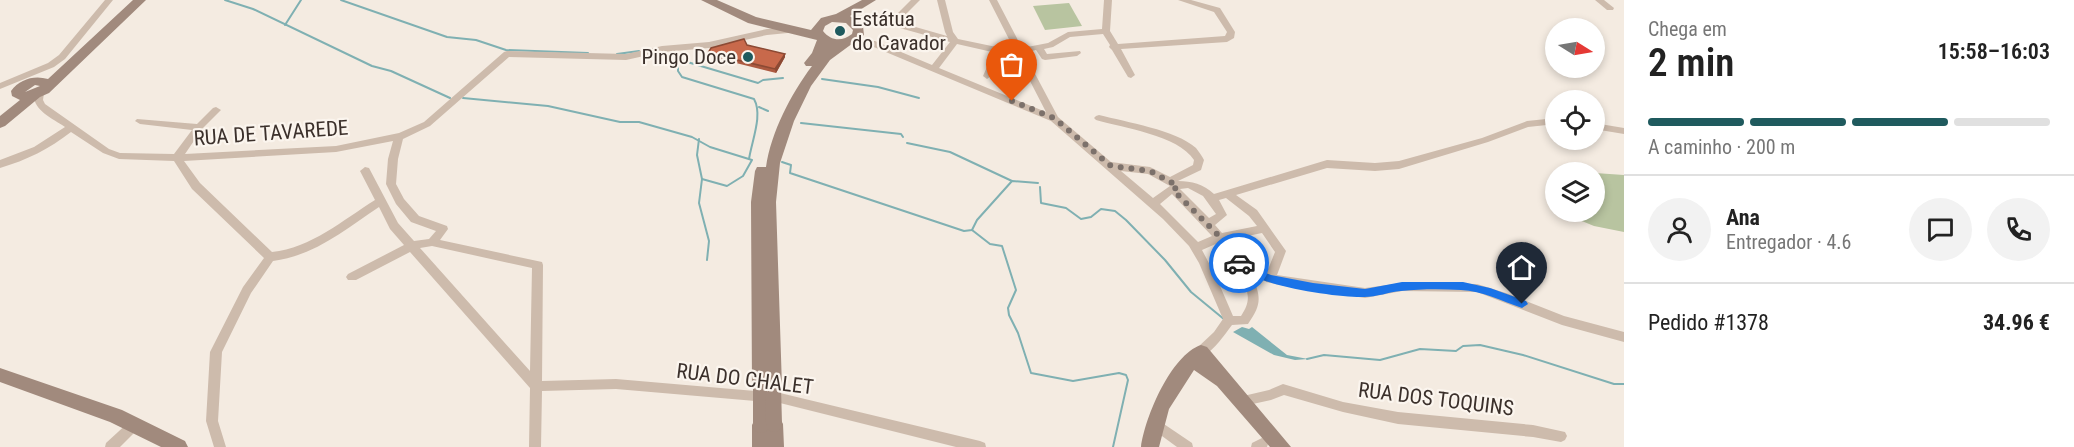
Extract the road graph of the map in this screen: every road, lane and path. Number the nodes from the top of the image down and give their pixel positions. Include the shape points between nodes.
1 (109, 0) edge
2 (132, 0) edge
3 (140, 0) edge
4 (707, 0) edge
5 (720, 0) edge
6 (870, 0) edge
7 (880, 0) edge
8 (916, 0) edge
9 (941, 0) edge
10 (993, 0) edge
11 (1108, 0) edge
12 (1182, 0) edge
13 (1599, 0) edge
14 (1610, 8) dead end
15 (839, 18) junction
16 (824, 21) junction
17 (858, 26) junction
18 (803, 30) junction
19 (1106, 31) junction
20 (821, 37) junction
21 (955, 41) junction
22 (843, 43) junction
23 (872, 43) dead end
24 (1038, 47) junction
25 (1113, 47) junction
26 (1006, 51) junction
27 (1018, 51) junction
28 (1077, 52) dead end
29 (934, 68) junction
30 (1131, 75) dead end
31 (987, 76) dead end
32 (0, 86) edge
33 (39, 89) junction
34 (19, 94) junction
35 (216, 110) dead end
36 (5, 118) edge
37 (1054, 118) junction
38 (1099, 118) dead end
39 (140, 121) dead end
40 (1545, 122) edge
41 (71, 127) junction
42 (199, 127) junction
43 (1605, 128) edge
44 (1624, 131) edge
45 (399, 136) junction
46 (177, 158) junction
47 (0, 165) edge
48 (1111, 166) junction
49 (366, 171) dead end
50 (1174, 186) junction
51 (1228, 194) junction
52 (1213, 198) junction
53 (379, 202) junction
54 (1152, 204) junction
55 (1208, 224) junction
56 (1265, 228) junction
57 (1220, 237) junction
58 (432, 242) junction
59 (412, 246) junction
60 (1196, 248) junction
61 (270, 258) junction
62 (1244, 269) junction
63 (1210, 276) junction
64 (352, 277) dead end
65 (1270, 279) junction
66 (1229, 320) junction
67 (1624, 337) edge
68 (1197, 356) junction
69 (0, 375) edge
70 (536, 386) junction
71 (767, 387) junction
72 (1239, 402) junction
73 (134, 424) junction
74 (768, 424) junction
75 (1155, 424) junction
76 (1561, 436) dead end
77 (111, 447) edge
78 (179, 447) edge
79 (220, 447) edge
80 (536, 447) edge
81 (761, 447) edge
82 (775, 447) edge
83 (980, 447) edge
84 (1150, 447) edge
85 (1187, 447) edge
86 (1282, 447) edge

1 - 32 street via 62,57 33,74
2 - 33 main road
3 - 33 main road
4 - 18 main road via 752,20
5 - 16 main road via 779,20
6 - 15 main road
7 - 17 main road
8 - 21 street via 892,23
9 - 21 street
10 - 27 street
11 - 19 street
12 - 25 street via 1217,10 1231,36
13 - 14 street
15 - 16 main road
15 - 17 main road
16 - 20 main road via 818,27
17 - 22 main road via 858,35
18 - 20 main road
18 - 45 street, RUA DE TAVAREDE via 767,32 626,57 507,54 427,124
19 - 24 street via 1068,35
19 - 25 street
20 - 22 main road
20 - 71 main road via 818,54 787,97 764,162 758,202
21 - 26 street
21 - 29 street
22 - 71 main road via 826,57 805,86 787,121 773,163
23 - 29 street
24 - 27 street
24 - 28 street via 1045,57
25 - 30 street
26 - 27 street
26 - 31 street via 1004,57 994,60
27 - 37 street
29 - 37 street
32 - 34 street
33 - 34 main road
33 - 36 main road
33 - 41 street, RUA DE TAVAREDE via 41,106
34 - 36 main road
35 - 42 street
37 - 48 street
38 - 50 street via 1156,133 1193,150 1199,160 1197,167
39 - 42 street
40 - 51 street via 1527,123 1485,140 1399,165 1327,164
41 - 46 street, RUA DE TAVAREDE via 119,156
41 - 47 street via 48,146
42 - 46 street
43 - 44 street
45 - 46 street, RUA DE TAVAREDE via 336,149
45 - 58 street via 391,184 415,219 443,229
46 - 61 street via 196,186
48 - 50 street via 1150,171
48 - 54 street
49 - 53 street
50 - 52 street via 1196,187
50 - 54 street
50 - 55 street
51 - 52 street
51 - 56 street
52 - 55 street via 1222,215
53 - 59 street
53 - 61 street via 315,242 283,257
54 - 60 street
55 - 57 street
56 - 57 street
56 - 65 street via 1281,251
57 - 60 street
57 - 62 street
58 - 59 street
58 - 70 street via 538,265
59 - 64 street
59 - 70 street
60 - 63 street
61 - 79 street via 247,290 216,352 213,421
62 - 63 street
62 - 65 street
62 - 66 street via 1254,291 1255,309 1244,321
63 - 66 street
65 - 67 street via 1365,293 1402,286 1477,288 1562,320
66 - 68 street
68 - 72 main road
68 - 75 main road via 1179,375 1160,406
69 - 73 main road
70 - 80 street
70 - 83 street, RUA DO CHALET via 616,384 780,398
71 - 74 main road, bridge
72 - 76 street, RUA DOS TOQUINS via 1283,389 1342,407 1398,418
72 - 86 main road
73 - 77 street
73 - 78 main road
74 - 81 main road
74 - 82 main road
75 - 84 main road
75 - 85 street

